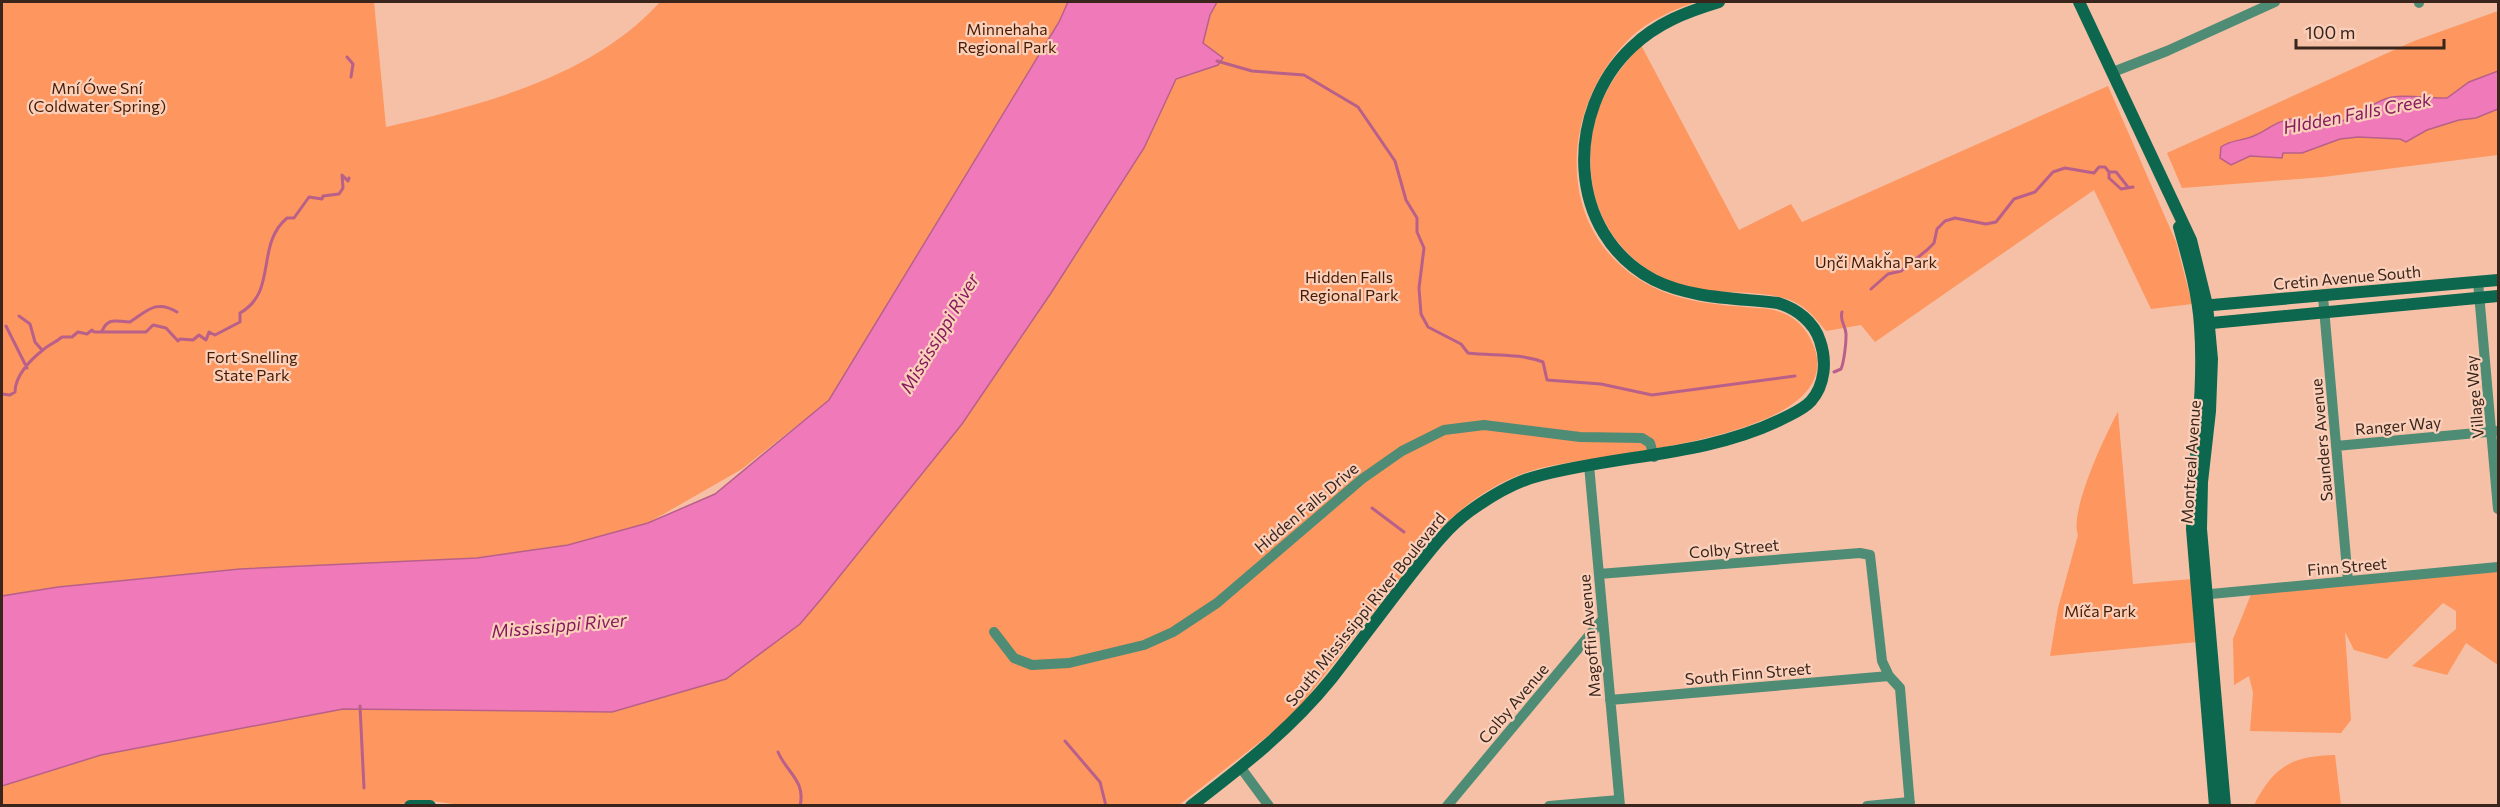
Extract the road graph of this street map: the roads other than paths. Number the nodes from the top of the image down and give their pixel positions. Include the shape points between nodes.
1 (1719, 2) edge
2 (2079, 2) edge
3 (2275, 2) edge
4 (2112, 72) junction
5 (2499, 280) edge
6 (2478, 282) junction
7 (2499, 296) edge
8 (2323, 297) junction
9 (2480, 298) junction
10 (2203, 306) junction
11 (2324, 312) junction
12 (2204, 324) junction
13 (2495, 432) edge
14 (2336, 446) junction
15 (1654, 457) junction
16 (1589, 465) junction
17 (2499, 509) edge
18 (2499, 567) edge
19 (1599, 574) junction
20 (2348, 581) junction
21 (2202, 595) junction
22 (1602, 620) junction
23 (994, 632) dead end
24 (1889, 676) junction
25 (1610, 700) junction
26 (1241, 768) junction
27 (1619, 803) edge
28 (1910, 804) edge
29 (410, 806) edge
30 (430, 806) edge
31 (1191, 806) edge
32 (1269, 806) edge
33 (1447, 806) edge
34 (1549, 806) edge
35 (1867, 806) edge
36 (2215, 806) edge
37 (2225, 806) edge

1 - 15 street, South Mississippi River Boulevard via 1659,25 1616,64 1597,96 1586,132 1583,151 1588,196 1615,249 1653,279 1695,294 1778,303 1798,312 1820,339 1824,372 1815,396 1803,409 1723,441
2 - 4 street, Montreal Avenue
3 - 4 street
4 - 10 street, Montreal Avenue via 2191,240
5 - 6 street, Cretin Avenue South
6 - 8 street, Cretin Avenue South
6 - 9 street, Village Way
7 - 9 street, Cretin Avenue South
8 - 10 street, Cretin Avenue South
8 - 11 street, Saunders Avenue
9 - 11 street, Cretin Avenue South
9 - 13 street, Village Way
10 - 12 street, Montreal Avenue
11 - 12 street, Cretin Avenue South
11 - 14 street, Saunders Avenue
12 - 21 street, Montreal Avenue via 2212,359 2202,482
13 - 14 street, Ranger Way
13 - 17 street, Village Way
14 - 20 street, Saunders Avenue
15 - 16 street, South Mississippi River Boulevard
15 - 23 street, Hidden Falls Drive via 1650,443 1642,438 1580,437 1484,425 1444,430 1402,450 1362,479 1217,603 1173,632 1144,645 1069,663 1032,665 1014,658
16 - 19 street, Magoffin Avenue
16 - 26 street, South Mississippi River Boulevard via 1515,484 1453,525 1311,703
18 - 20 street, Finn Street
19 - 22 street, Magoffin Avenue
19 - 24 street, Colby Street via 1860,552 1870,555 1882,661
20 - 21 street, Finn Street
21 - 36 street, Montreal Avenue
21 - 37 street, Montreal Avenue
22 - 25 street, Magoffin Avenue
22 - 33 street, Colby Avenue
24 - 25 street, South Finn Street
24 - 28 street via 1900,688
25 - 27 street, Magoffin Avenue
26 - 31 street, South Mississippi River Boulevard
26 - 32 street
27 - 34 street
28 - 35 street
29 - 30 street

